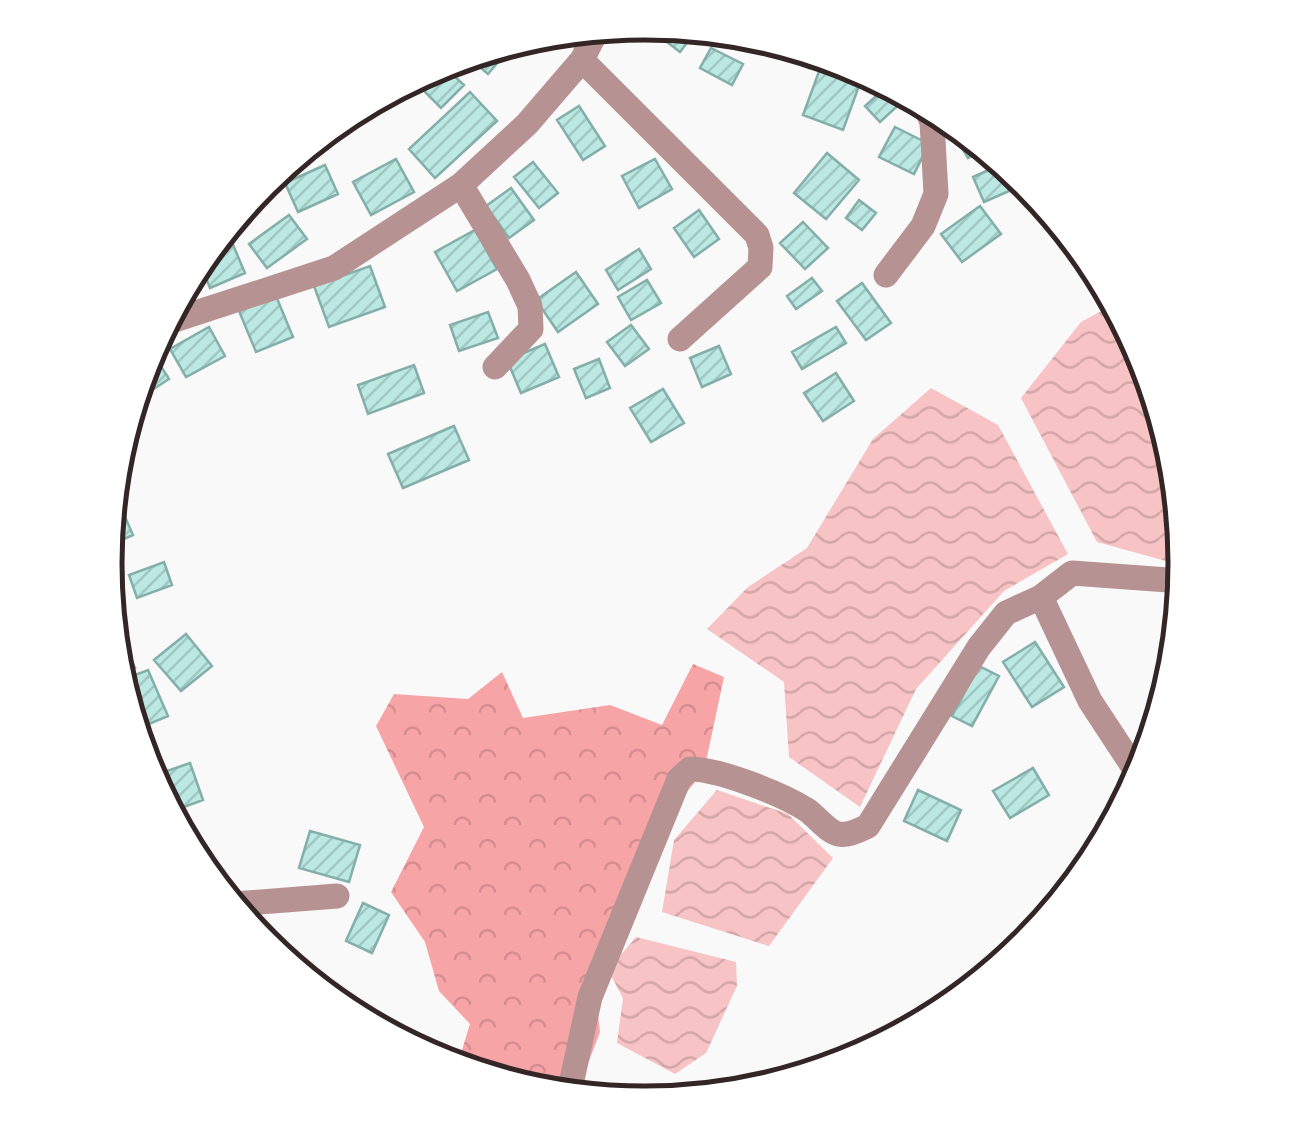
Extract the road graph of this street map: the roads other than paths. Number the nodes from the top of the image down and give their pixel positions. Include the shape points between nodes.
1 (591, 43) edge
2 (582, 60) junction
3 (932, 126) edge
4 (461, 186) junction
5 (886, 274) dead end
6 (184, 317) edge
7 (680, 339) dead end
8 (495, 366) dead end
9 (1168, 580) edge
10 (1041, 597) junction
11 (1129, 760) edge
12 (337, 896) dead end
13 (248, 903) edge
14 (572, 1081) edge

1 - 2 street
2 - 4 street
2 - 7 street via 758,235 760,267
3 - 5 street via 936,194 923,226
4 - 6 street via 334,268
4 - 8 street via 530,306 531,329
9 - 10 street via 1072,573
10 - 11 street via 1090,700
10 - 14 street via 1006,613 979,647 868,826 836,834 776,794 703,769 690,768 679,779 590,997
12 - 13 street

